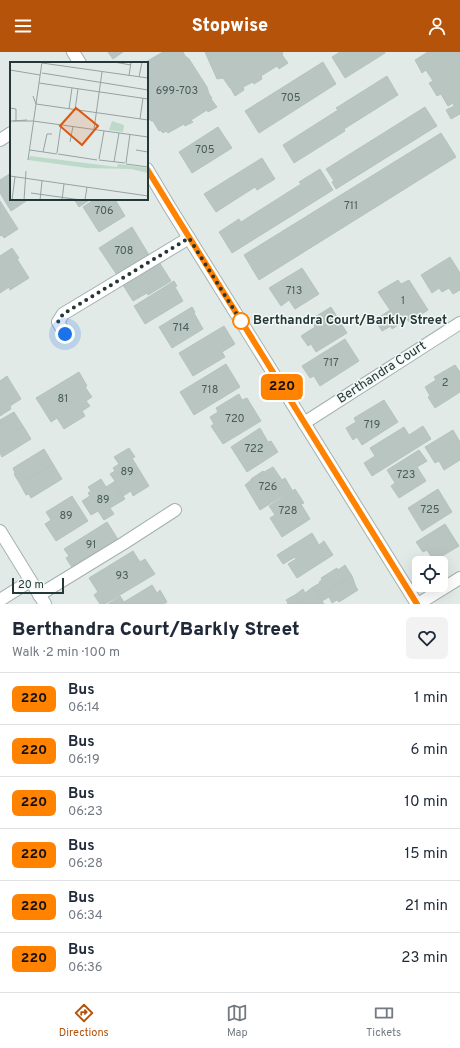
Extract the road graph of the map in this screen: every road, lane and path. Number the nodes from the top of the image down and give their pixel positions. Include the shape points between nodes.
1 (73, 52) edge
2 (79, 62) edge
3 (10, 134) edge
4 (0, 140) edge
5 (148, 171) edge
6 (189, 238) junction
7 (460, 323) edge
8 (65, 334) dead end
9 (304, 423) junction
10 (174, 510) dead end
11 (0, 531) edge
12 (460, 578) edge
13 (30, 581) junction
14 (0, 600) edge
15 (42, 600) edge
16 (418, 604) edge

1 - 2 street
3 - 4 street
5 - 6 street
6 - 8 street via 63,314 58,322
6 - 9 street
7 - 9 street, Berthandra Court
9 - 16 street
10 - 15 street
11 - 13 street
12 - 16 street
13 - 14 street
13 - 15 street

